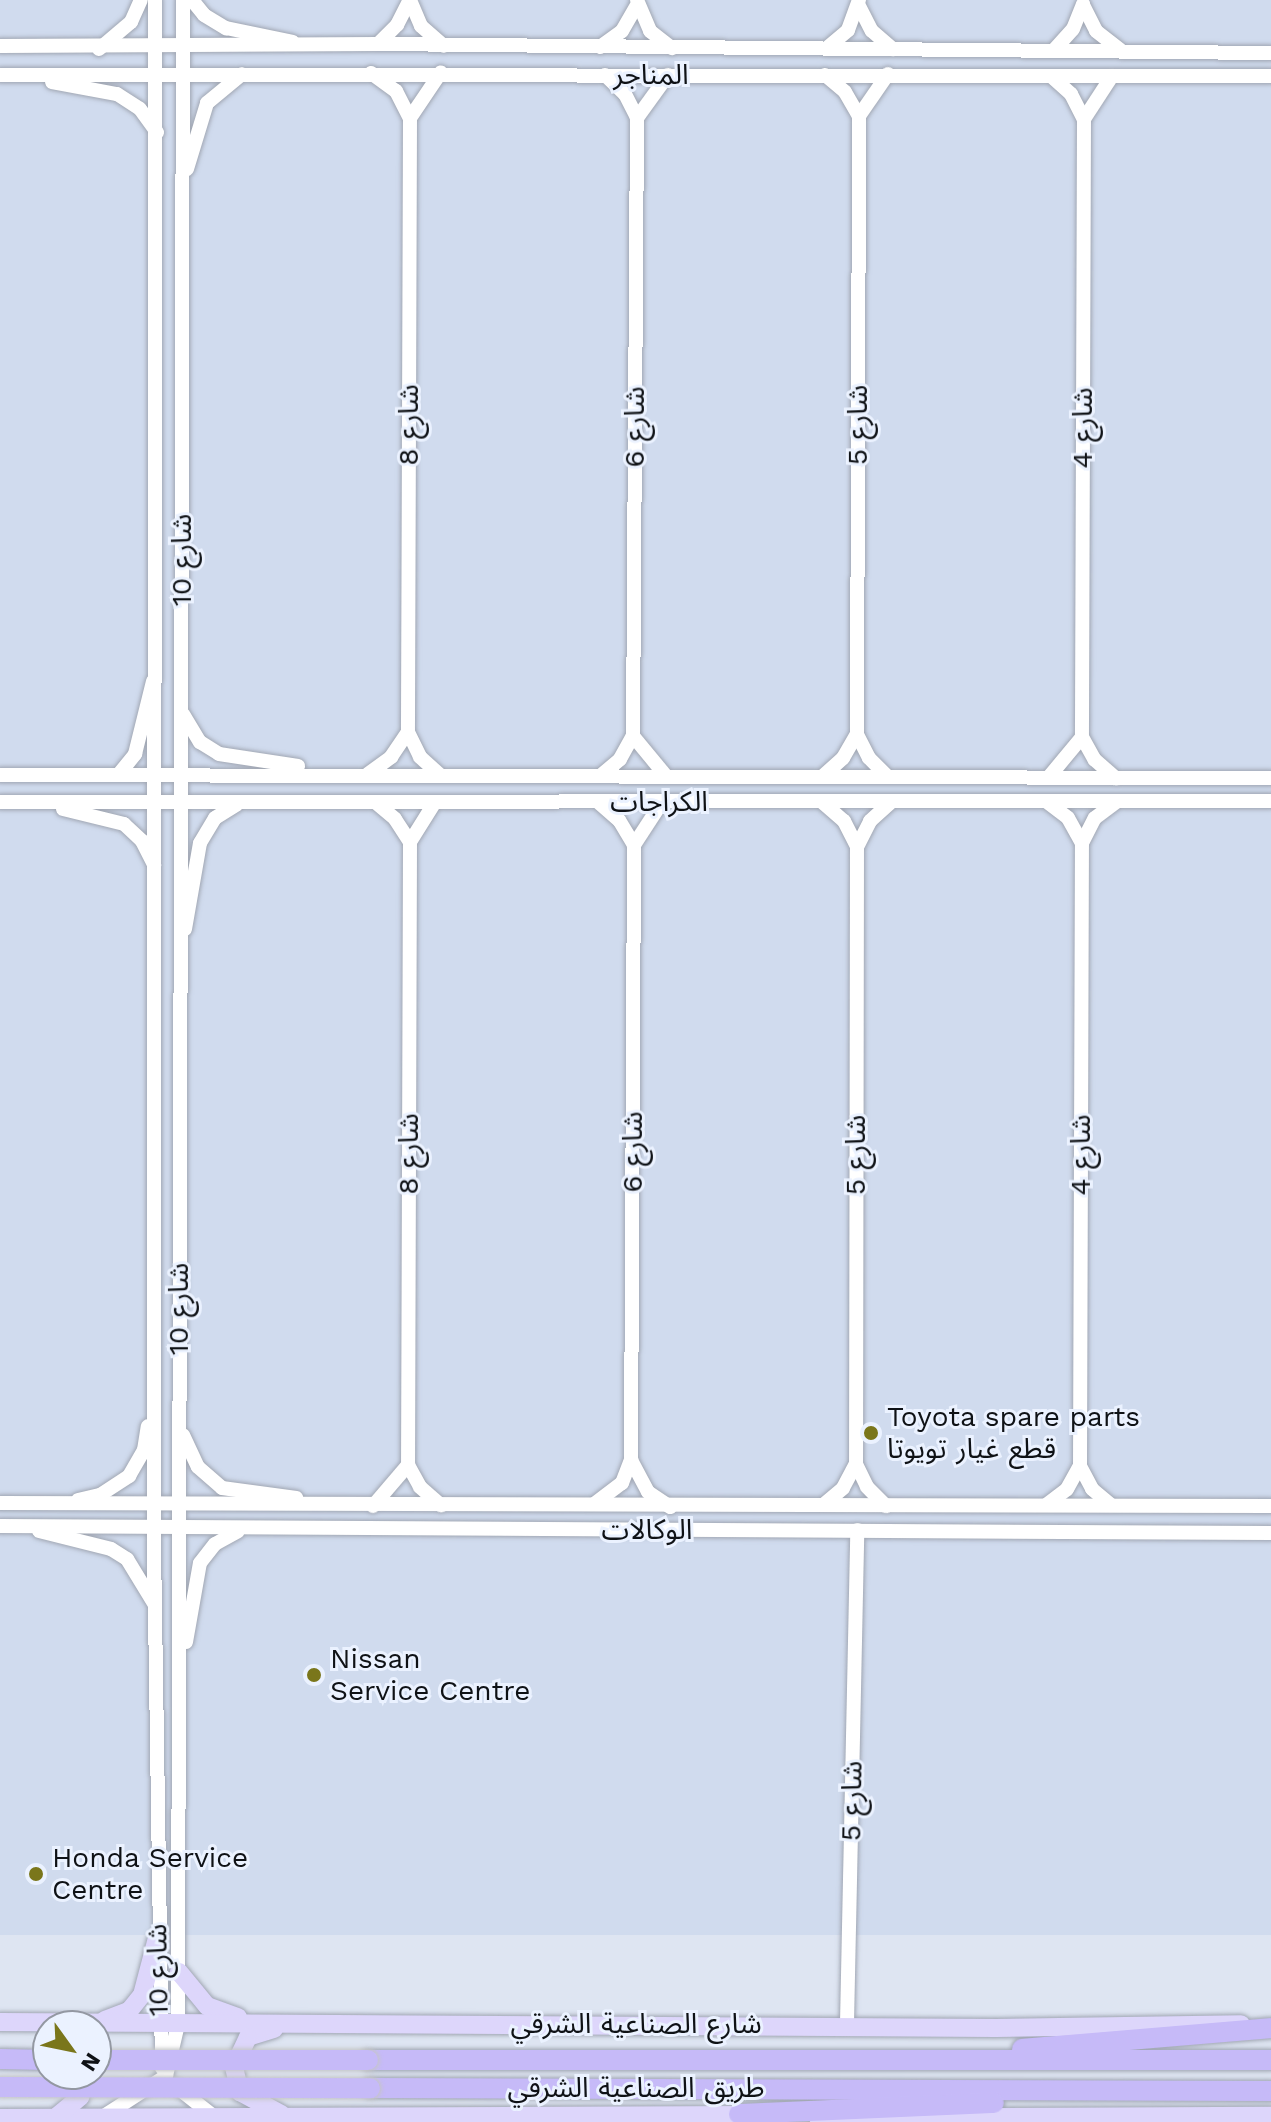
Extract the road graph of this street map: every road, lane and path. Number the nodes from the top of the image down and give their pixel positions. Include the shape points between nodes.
1 (141, 0) edge
2 (155, 0) edge
3 (183, 0) edge
4 (192, 0) edge
5 (410, 0) edge
6 (636, 3) edge
7 (859, 3) edge
8 (1083, 3) edge
9 (378, 44) junction
10 (301, 45) junction
11 (0, 46) edge
12 (183, 47) junction
13 (444, 47) junction
14 (828, 47) junction
15 (155, 48) junction
16 (599, 48) junction
17 (673, 48) junction
18 (99, 49) junction
19 (893, 49) junction
20 (1054, 50) junction
21 (1121, 51) junction
22 (1270, 52) edge
23 (246, 72) junction
24 (441, 72) junction
25 (183, 73) junction
26 (371, 73) junction
27 (888, 74) junction
28 (0, 75) edge
29 (156, 75) junction
30 (605, 75) junction
31 (668, 75) junction
32 (825, 75) junction
33 (1051, 76) junction
34 (1112, 76) junction
35 (1271, 76) edge
36 (32, 77) junction
37 (859, 116) junction
38 (410, 118) junction
39 (637, 118) junction
40 (1084, 119) junction
41 (157, 133) junction
42 (182, 180) junction
43 (157, 670) junction
44 (182, 712) junction
45 (408, 732) junction
46 (857, 734) junction
47 (633, 736) junction
48 (1082, 737) junction
49 (157, 773) junction
50 (181, 773) junction
51 (322, 773) junction
52 (119, 774) junction
53 (367, 774) junction
54 (0, 775) edge
55 (440, 775) junction
56 (600, 776) junction
57 (666, 776) junction
58 (823, 776) junction
59 (888, 777) junction
60 (1048, 778) junction
61 (1116, 778) junction
62 (1271, 778) edge
63 (1116, 801) junction
64 (1271, 801) edge
65 (0, 802) edge
66 (156, 802) junction
67 (181, 802) junction
68 (241, 802) junction
69 (375, 802) junction
70 (435, 802) junction
71 (598, 802) junction
72 (662, 802) junction
73 (822, 802) junction
74 (891, 802) junction
75 (1047, 802) junction
76 (47, 803) junction
77 (410, 842) junction
78 (1082, 843) junction
79 (634, 845) junction
80 (857, 847) junction
81 (157, 872) junction
82 (181, 940) junction
83 (154, 1383) junction
84 (179, 1415) junction
85 (631, 1459) junction
86 (856, 1464) junction
87 (408, 1465) junction
88 (1080, 1466) junction
89 (0, 1503) edge
90 (59, 1505) junction
91 (823, 1505) junction
92 (1046, 1505) junction
93 (1111, 1505) junction
94 (335, 1506) junction
95 (373, 1506) junction
96 (441, 1506) junction
97 (591, 1506) junction
98 (886, 1506) junction
99 (1271, 1506) edge
100 (155, 1507) junction
101 (178, 1507) junction
102 (670, 1507) junction
103 (0, 1526) edge
104 (23, 1527) junction
105 (155, 1528) junction
106 (177, 1529) junction
107 (240, 1529) junction
108 (857, 1530) junction
109 (1271, 1533) edge
110 (157, 1609) junction
111 (179, 1678) junction
112 (157, 1938) junction
113 (179, 1972) junction
114 (112, 2018) edge
115 (0, 2022) edge
116 (32, 2023) edge
117 (309, 2023) junction
118 (847, 2023) junction
119 (112, 2024) edge
120 (158, 2024) junction
121 (178, 2024) junction
122 (255, 2024) junction
123 (1271, 2026) edge
124 (971, 2057) junction
125 (0, 2059) edge
126 (32, 2060) edge
127 (112, 2060) edge
128 (1271, 2060) edge
129 (166, 2076) junction
130 (0, 2087) edge
131 (82, 2090) edge
132 (1105, 2090) junction
133 (1271, 2091) edge
134 (739, 2114) junction
135 (1271, 2116) edge
136 (0, 2118) edge
137 (55, 2118) junction
138 (100, 2118) junction
139 (218, 2119) junction
140 (291, 2119) junction
141 (762, 2122) edge
142 (890, 2122) edge

1 - 18 street via 131,22
2 - 15 street, شارع 10
3 - 12 street, شارع 10
4 - 10 street, المناجر via 226,28
5 - 9 street via 397,25
5 - 13 street via 421,26
6 - 16 street via 622,31
6 - 17 street via 650,31
7 - 14 street via 848,30
7 - 19 street via 872,31
8 - 20 street via 1073,29
8 - 21 street via 1096,31
9 - 10 street, المناجر
9 - 13 street, المناجر
10 - 12 street, المناجر
11 - 18 street, المناجر
12 - 15 street, المناجر
12 - 25 street, شارع 10
13 - 16 street, المناجر
14 - 17 street, المناجر
14 - 19 street, المناجر
15 - 18 street, المناجر
15 - 29 street, شارع 10
16 - 17 street, المناجر
19 - 20 street, المناجر
20 - 21 street, المناجر
21 - 22 street, المناجر
23 - 25 street, المناجر
23 - 26 street, المناجر
23 - 42 street, شارع 10 via 207,103
24 - 26 street, المناجر
24 - 30 street, المناجر
24 - 38 street
25 - 29 street, المناجر
25 - 42 street, شارع 10
26 - 38 street via 396,91
27 - 32 street, المناجر
27 - 33 street, المناجر
27 - 37 street
28 - 36 street, المناجر
29 - 36 street, المناجر
29 - 41 street, شارع 10
30 - 31 street, المناجر
30 - 39 street via 625,94
31 - 32 street, المناجر
31 - 39 street
32 - 37 street via 845,92
33 - 34 street, المناجر
33 - 40 street via 1071,94
34 - 35 street, المناجر
34 - 40 street
36 - 41 street, المناجر via 117,94 140,109
37 - 46 street, شارع 5
38 - 45 street, شارع 8
39 - 47 street, شارع 6
40 - 48 street, شارع 4
41 - 43 street, شارع 10
42 - 44 street, شارع 10
43 - 49 street, شارع 10
43 - 52 street, شارع 10 via 135,754
44 - 50 street, شارع 10
44 - 51 street, الكراجات via 200,742 219,754
45 - 53 street via 391,757
45 - 55 street via 420,757
46 - 58 street via 843,758
46 - 59 street via 869,758
47 - 56 street via 620,759
47 - 57 street
48 - 60 street
48 - 61 street via 1095,760
49 - 50 street, الكراجات
49 - 52 street, الكراجات
49 - 66 street, شارع 10
50 - 51 street, الكراجات
50 - 67 street, شارع 10
51 - 53 street, الكراجات
52 - 54 street, الكراجات
53 - 55 street, الكراجات
55 - 56 street, الكراجات
56 - 57 street, الكراجات
57 - 58 street, الكراجات
58 - 59 street, الكراجات
59 - 60 street, الكراجات
60 - 61 street, الكراجات
61 - 62 street, الكراجات
63 - 64 street, الكراجات
63 - 75 street, الكراجات
63 - 78 street via 1095,818
65 - 76 street, الكراجات
66 - 67 street, الكراجات
66 - 76 street, الكراجات
66 - 81 street, شارع 10
67 - 68 street, الكراجات
67 - 82 street, شارع 10
68 - 69 street, الكراجات
68 - 82 street, شارع 10 via 215,818 200,843 194,897
69 - 70 street, الكراجات
69 - 77 street
70 - 71 street, الكراجات
70 - 77 street
71 - 72 street, الكراجات
71 - 79 street via 619,820
72 - 73 street, الكراجات
72 - 79 street
73 - 74 street, الكراجات
73 - 80 street via 844,821
74 - 75 street, الكراجات
74 - 80 street via 870,821
75 - 78 street via 1068,818
76 - 81 street, الكراجات via 124,824 142,841
77 - 87 street, شارع 8
78 - 88 street, شارع 4
79 - 85 street, شارع 6
80 - 86 street, شارع 5
81 - 83 street, شارع 10
82 - 84 street, شارع 10
83 - 90 street, شارع 10 via 138,1464 116,1487
83 - 100 street, شارع 10
84 - 94 street, الوكالات via 189,1453 211,1482 236,1492
84 - 101 street, شارع 10
85 - 97 street via 622,1483
85 - 102 street via 639,1482
86 - 91 street via 843,1488
86 - 98 street via 867,1487
87 - 95 street
87 - 96 street via 420,1487
88 - 92 street via 1067,1489
88 - 93 street via 1092,1489
89 - 90 street, الوكالات
90 - 100 street, الوكالات
91 - 98 street, الوكالات
91 - 102 street, الوكالات
92 - 93 street, الوكالات
92 - 98 street, الوكالات
93 - 99 street, الوكالات
94 - 95 street, الوكالات
94 - 101 street, الوكالات
95 - 96 street, الوكالات
96 - 97 street, الوكالات
97 - 102 street, الوكالات
100 - 101 street, الوكالات
100 - 105 street, شارع 10
101 - 106 street, شارع 10
103 - 104 street, الوكالات
104 - 105 street, الوكالات
104 - 110 street, الوكالات via 111,1549 137,1572
105 - 106 street, الوكالات
105 - 110 street, شارع 10
106 - 107 street, الوكالات
106 - 111 street, شارع 10
107 - 108 street, الوكالات
107 - 111 street, شارع 10 via 215,1544 200,1563
108 - 109 street, الوكالات
108 - 118 street, شارع 5
110 - 112 street, شارع 10
111 - 113 street, شارع 10
112 - 114 main road via 136,2004
112 - 120 street, شارع 10
113 - 121 street, شارع 10
113 - 122 main road via 207,2006
115 - 116 main road, شارع الصناعية الشرقي
117 - 118 main road, شارع الصناعية الشرقي
117 - 122 main road, شارع الصناعية الشرقي
117 - 140 main road via 248,2037 234,2067 235,2082 249,2100
118 - 123 main road, شارع الصناعية الشرقي
119 - 120 main road, شارع الصناعية الشرقي
120 - 121 main road, شارع الصناعية الشرقي
120 - 129 street, شارع 10
121 - 122 main road, شارع الصناعية الشرقي
121 - 129 street, شارع 10
123 - 124 highway
124 - 127 highway, طريق الصناعية الشرقي, bridge
124 - 128 highway, طريق الصناعية الشرقي
125 - 126 highway
129 - 138 street
129 - 139 street
130 - 132 highway, طريق الصناعية الشرقي, bridge
131 - 137 main road
132 - 133 highway, طريق الصناعية الشرقي
132 - 134 highway via 1000,2102
134 - 140 main road
134 - 141 main road
134 - 142 main road
135 - 142 main road
136 - 137 main road
137 - 138 main road
138 - 139 main road
139 - 140 main road

